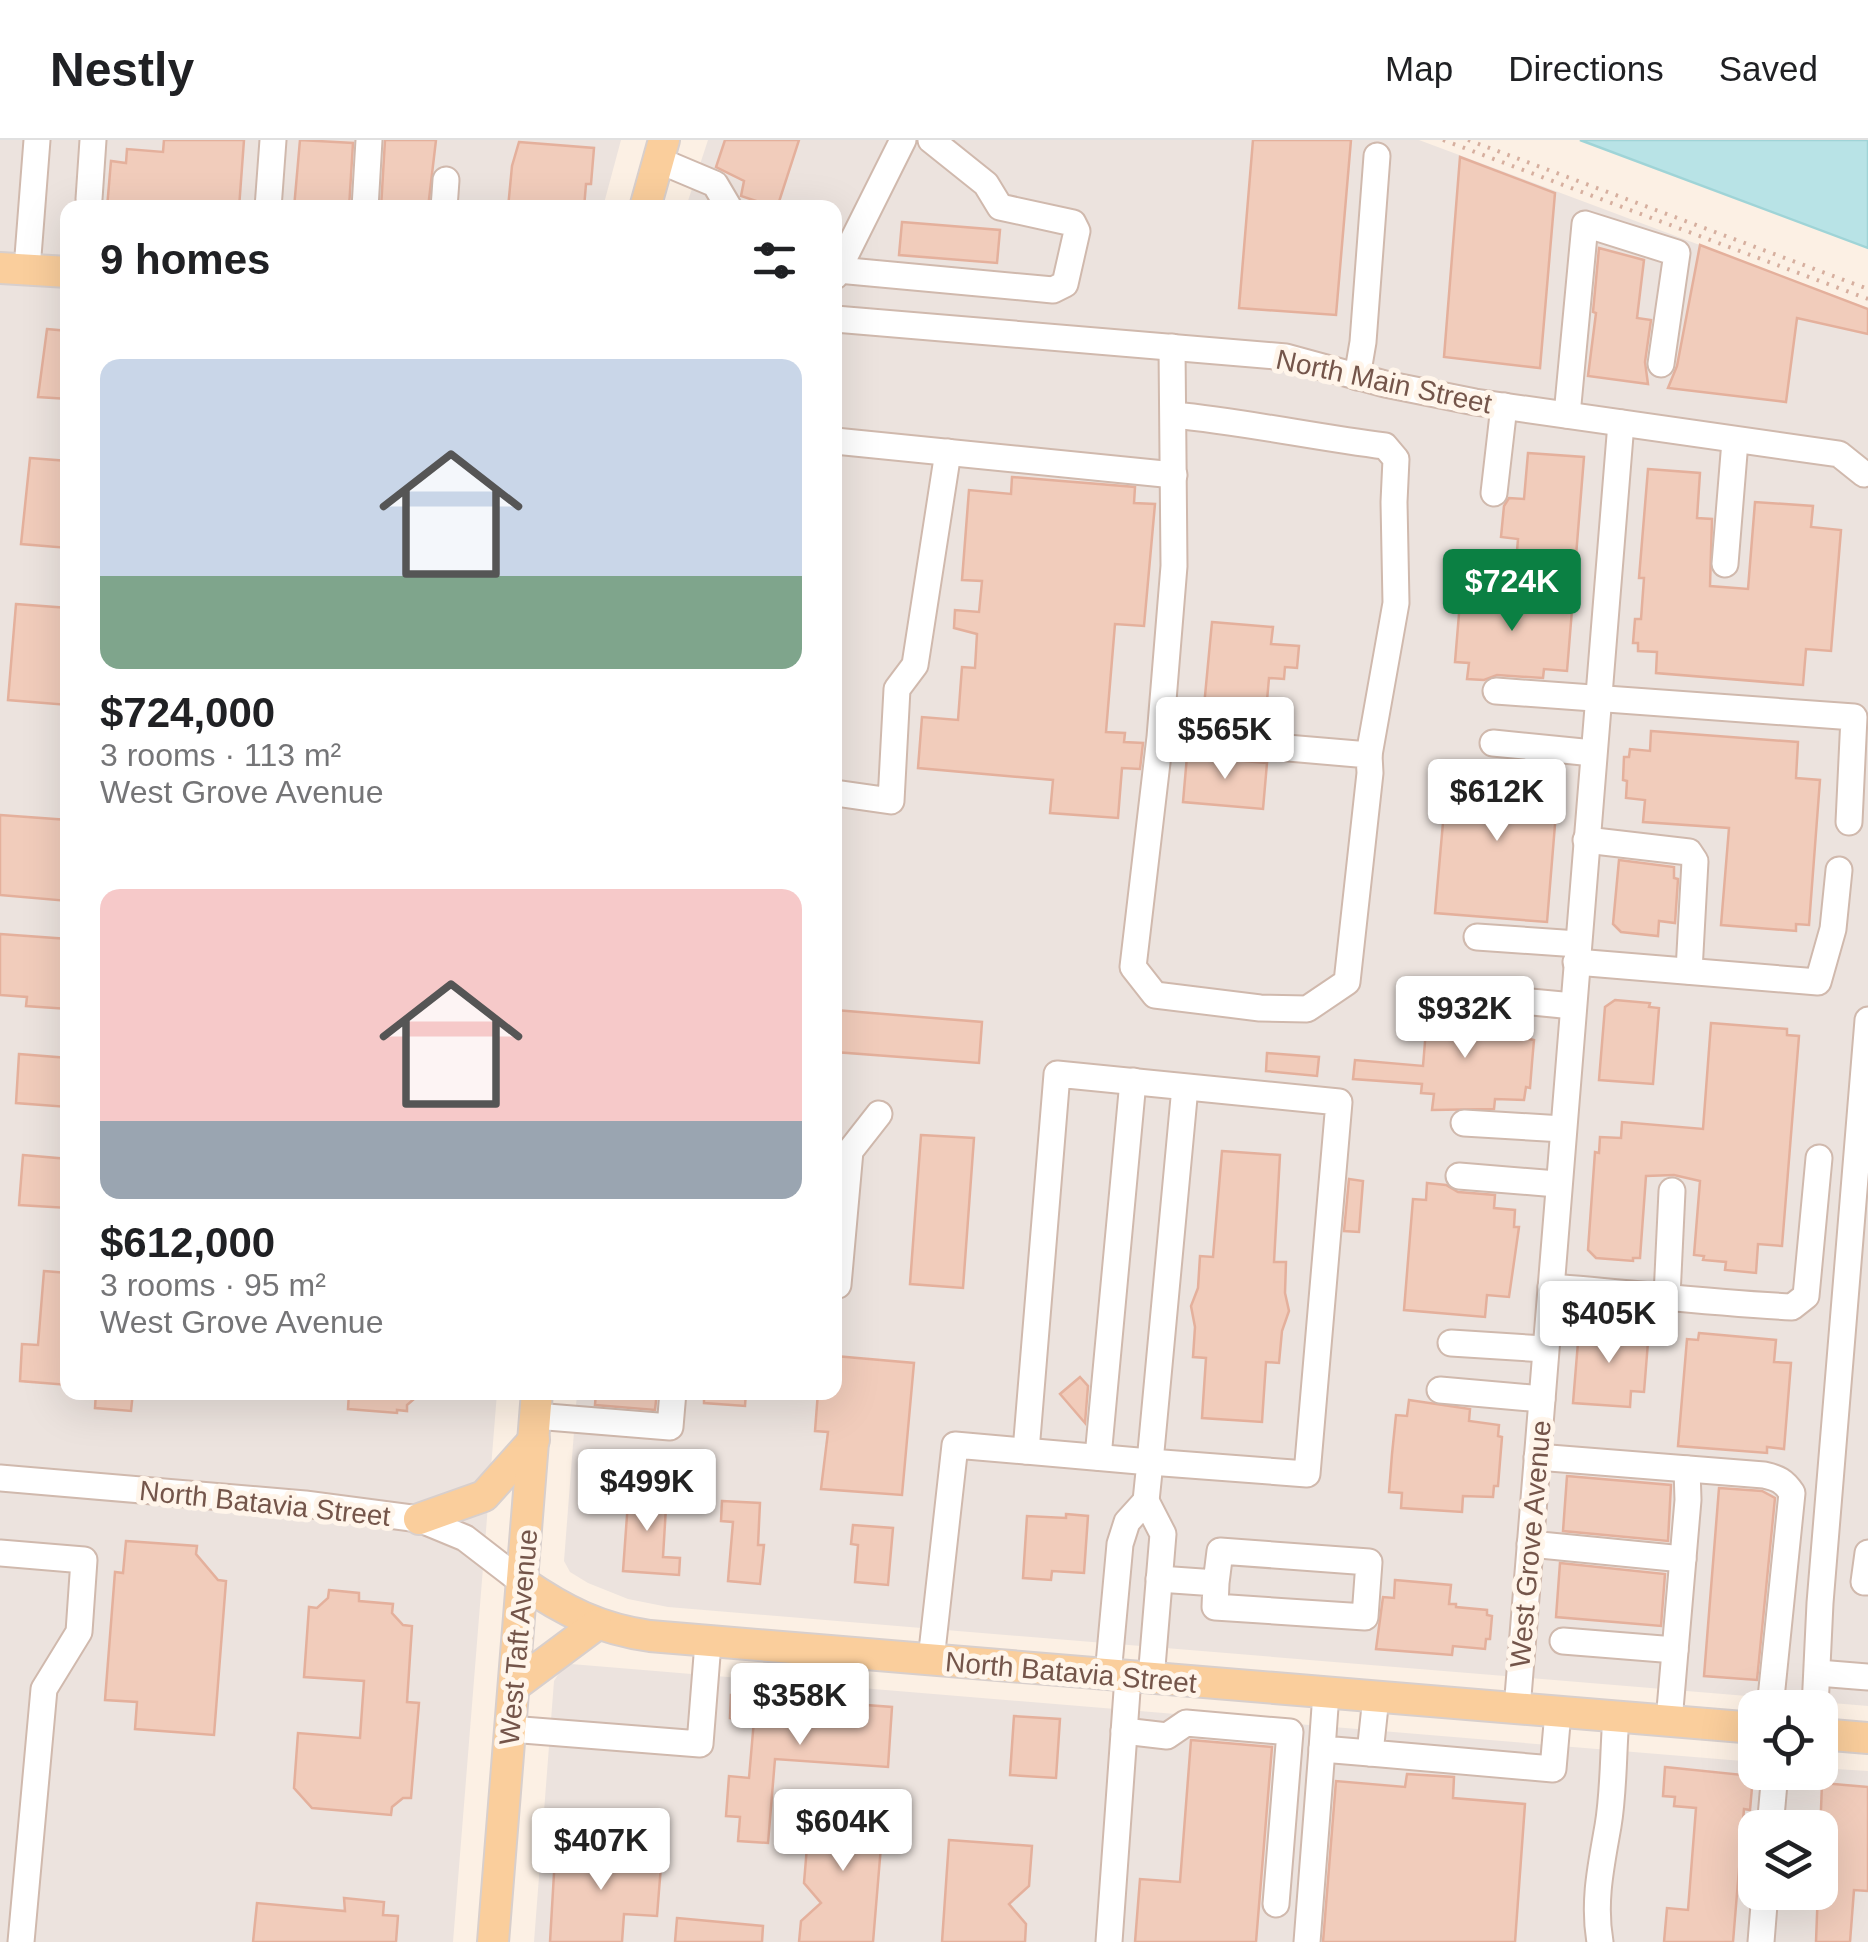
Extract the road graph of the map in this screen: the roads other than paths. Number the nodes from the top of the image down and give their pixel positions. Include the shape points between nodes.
1 (37, 140) edge
2 (94, 140) edge
3 (274, 140) edge
4 (368, 140) edge
5 (903, 140) edge
6 (931, 140) edge
7 (661, 150) edge
8 (1377, 156) dead end
9 (446, 180) dead end
10 (89, 199) dead end
11 (269, 200) edge
12 (364, 200) edge
13 (445, 200) edge
14 (647, 200) edge
15 (725, 200) edge
16 (842, 261) edge
17 (13, 268) edge
18 (60, 271) edge
19 (842, 273) edge
20 (1053, 290) junction
21 (842, 320) edge
22 (1048, 337) junction
23 (1172, 348) junction
24 (1661, 364) dead end
25 (1357, 376) junction
26 (1504, 406) junction
27 (1174, 415) junction
28 (1567, 415) junction
29 (1621, 423) junction
30 (1735, 441) junction
31 (842, 442) edge
32 (948, 452) junction
33 (1174, 474) junction
34 (1867, 478) edge
35 (1494, 493) dead end
36 (1725, 564) dead end
37 (1496, 691) dead end
38 (1598, 698) junction
39 (1160, 737) junction
40 (1494, 743) dead end
41 (1369, 754) junction
42 (1594, 754) junction
43 (842, 794) edge
44 (1849, 822) dead end
45 (1586, 840) junction
46 (1838, 870) dead end
47 (1478, 937) dead end
48 (1577, 953) junction
49 (1689, 971) junction
50 (1470, 996) dead end
51 (1573, 1006) junction
52 (1868, 1020) edge
53 (1133, 1082) junction
54 (1185, 1087) junction
55 (879, 1114) dead end
56 (1464, 1123) dead end
57 (1563, 1129) junction
58 (1819, 1158) dead end
59 (1460, 1176) dead end
60 (1557, 1184) junction
61 (1672, 1191) dead end
62 (842, 1228) edge
63 (1550, 1286) junction
64 (1668, 1296) junction
65 (1451, 1342) dead end
66 (1546, 1349) junction
67 (1440, 1390) dead end
68 (1542, 1398) junction
69 (672, 1400) edge
70 (536, 1416) edge
71 (1026, 1452) junction
72 (1537, 1457) junction
73 (1098, 1458) junction
74 (1150, 1462) junction
75 (1688, 1469) junction
76 (0, 1478) edge
77 (1146, 1502) junction
78 (419, 1519) junction
79 (1530, 1544) junction
80 (0, 1553) edge
81 (1868, 1554) edge
82 (1683, 1558) junction
83 (1160, 1579) junction
84 (522, 1582) junction
85 (1868, 1582) edge
86 (1216, 1583) junction
87 (596, 1625) junction
88 (1563, 1641) dead end
89 (708, 1643) junction
90 (1675, 1650) junction
91 (931, 1660) junction
92 (1818, 1673) junction
93 (1129, 1677) junction
94 (1868, 1677) edge
95 (514, 1686) junction
96 (1772, 1690) edge
97 (1817, 1690) edge
98 (1326, 1693) junction
99 (1376, 1697) junction
100 (1516, 1709) junction
101 (1558, 1712) junction
102 (1616, 1717) junction
103 (1669, 1721) junction
104 (1738, 1727) edge
105 (510, 1729) junction
106 (1124, 1732) junction
107 (1838, 1736) edge
108 (1868, 1738) edge
109 (1322, 1749) junction
110 (1370, 1753) junction
111 (1276, 1904) dead end
112 (1764, 1910) edge
113 (20, 1942) edge
114 (493, 1942) edge
115 (1109, 1942) edge
116 (1307, 1942) edge
117 (1600, 1942) edge
118 (1761, 1942) edge

1 - 17 street
2 - 10 street
3 - 11 street
4 - 12 street
5 - 16 street
6 - 20 street via 986,184 1000,206 1073,223 1077,231 1065,284
7 - 14 main road
7 - 15 street via 715,184
8 - 25 street
9 - 13 street
17 - 18 main road
19 - 20 street
20 - 22 street
21 - 22 street, North Main Street
22 - 23 street, North Main Street
23 - 25 street, North Main Street via 1286,357
23 - 27 street
24 - 28 street via 1677,253 1585,224
25 - 26 street, North Main Street
26 - 28 street, North Main Street
26 - 35 street
27 - 33 street
27 - 41 street via 1385,446 1396,459 1396,602
28 - 29 street, North Main Street
29 - 30 street, North Main Street
29 - 38 street, West Grove Avenue
30 - 34 street, North Main Street via 1839,454
30 - 36 street
31 - 32 street
32 - 33 street
32 - 43 street via 915,665 898,689 891,800
33 - 39 street
37 - 38 street
38 - 42 street, West Grove Avenue
38 - 44 street via 1854,717
39 - 41 street
39 - 41 street via 1133,967 1155,994 1260,1008 1307,1009 1347,982
40 - 42 street
42 - 45 street, West Grove Avenue
45 - 48 street, West Grove Avenue
45 - 49 street via 1690,852 1696,860
46 - 49 street via 1834,929 1818,982
47 - 48 street
48 - 49 street
48 - 51 street, West Grove Avenue
50 - 51 street
51 - 57 street, West Grove Avenue
52 - 92 street
53 - 54 street
53 - 71 street via 1057,1074
53 - 73 street
54 - 74 street
54 - 74 street via 1339,1102 1306,1474
55 - 62 street via 850,1151
56 - 57 street
57 - 60 street, West Grove Avenue
58 - 64 street via 1806,1296 1792,1307
59 - 60 street
60 - 63 street, West Grove Avenue
61 - 64 street
63 - 64 street
63 - 66 street, West Grove Avenue
65 - 66 street
66 - 68 street, West Grove Avenue
67 - 68 street
68 - 72 street, West Grove Avenue
69 - 70 street via 670,1427
70 - 78 main road via 484,1496
70 - 84 main road, West Taft Avenue
71 - 73 street
71 - 91 street via 954,1445
72 - 75 street
72 - 79 street, West Grove Avenue
73 - 74 street
74 - 77 street
75 - 82 street
75 - 96 street via 1778,1478 1792,1494
76 - 78 street, North Batavia Street
77 - 83 street via 1163,1534
77 - 93 street via 1127,1522 1120,1544
78 - 84 street, North Batavia Street via 465,1538
79 - 82 street
79 - 100 street, West Grove Avenue
80 - 113 street via 84,1560 79,1632 44,1689
81 - 85 street
82 - 90 street
83 - 86 street
83 - 93 street
84 - 87 main road, North Batavia Street
84 - 95 main road, West Taft Avenue
86 - 86 street via 1220,1551 1369,1562 1365,1617 1215,1607
87 - 89 main road, North Batavia Street
87 - 95 main road
88 - 90 street
89 - 91 main road, North Batavia Street
89 - 105 street via 700,1744
90 - 103 street
91 - 93 main road, North Batavia Street
92 - 94 street
92 - 97 street
93 - 98 main road, North Batavia Street
93 - 106 street
95 - 105 main road, West Taft Avenue
98 - 99 main road, North Batavia Street
98 - 109 street
99 - 100 main road, North Batavia Street
99 - 110 street
100 - 101 main road, North Batavia Street
101 - 102 main road, North Batavia Street
101 - 110 street via 1553,1769
102 - 103 main road, North Batavia Street
102 - 117 street via 1595,1916
103 - 104 main road, North Batavia Street
105 - 114 main road, West Taft Avenue
106 - 111 street via 1168,1736 1186,1723 1290,1732
106 - 115 street
107 - 108 main road
109 - 110 street
109 - 116 street
112 - 118 street

